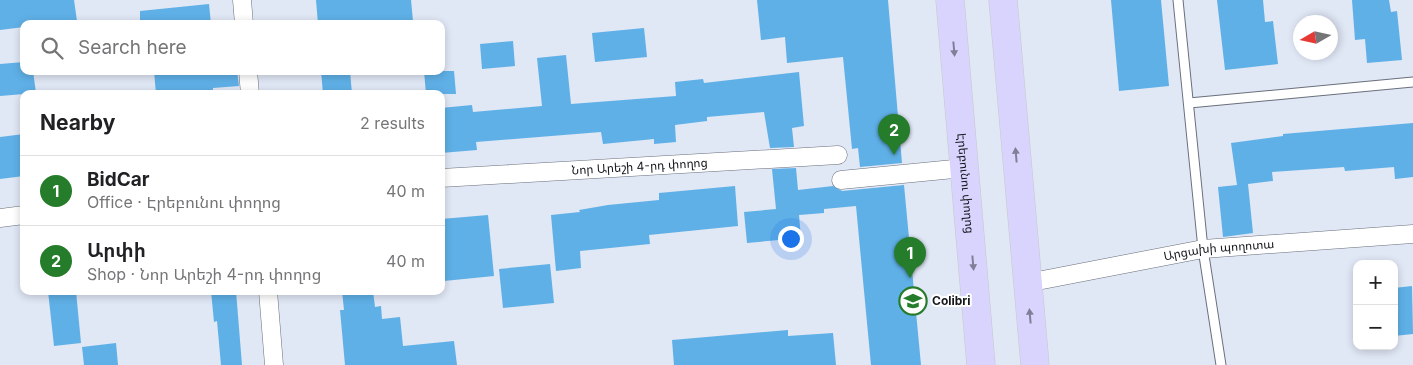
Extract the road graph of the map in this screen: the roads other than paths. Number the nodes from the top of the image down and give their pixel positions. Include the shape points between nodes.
1 (242, 0) edge
2 (950, 0) edge
3 (1003, 0) edge
4 (1178, 0) edge
5 (244, 20) edge
6 (248, 75) edge
7 (1413, 82) edge
8 (250, 90) edge
9 (1189, 103) junction
10 (838, 155) dead end
11 (964, 168) junction
12 (445, 178) edge
13 (841, 180) dead end
14 (20, 216) edge
15 (0, 218) edge
16 (1413, 234) edge
17 (1204, 249) junction
18 (1028, 283) junction
19 (268, 295) edge
20 (274, 365) edge
21 (982, 365) edge
22 (1034, 365) edge
23 (1221, 365) edge

1 - 5 street
2 -> 11 main road, Էրեբունու փողոց
18 -> 3 main road
4 - 9 lane
6 - 8 street
7 - 9 lane
9 - 17 lane
10 - 12 street, Նոր Արեշի 4-րդ փողոց
11 - 13 street
11 -> 21 main road, Էրեբունու փողոց
14 - 15 street
16 - 17 street, Արցախի պողոտա
17 - 18 street, Արցախի պողոտա
17 - 23 lane
22 -> 18 main road
19 - 20 street

